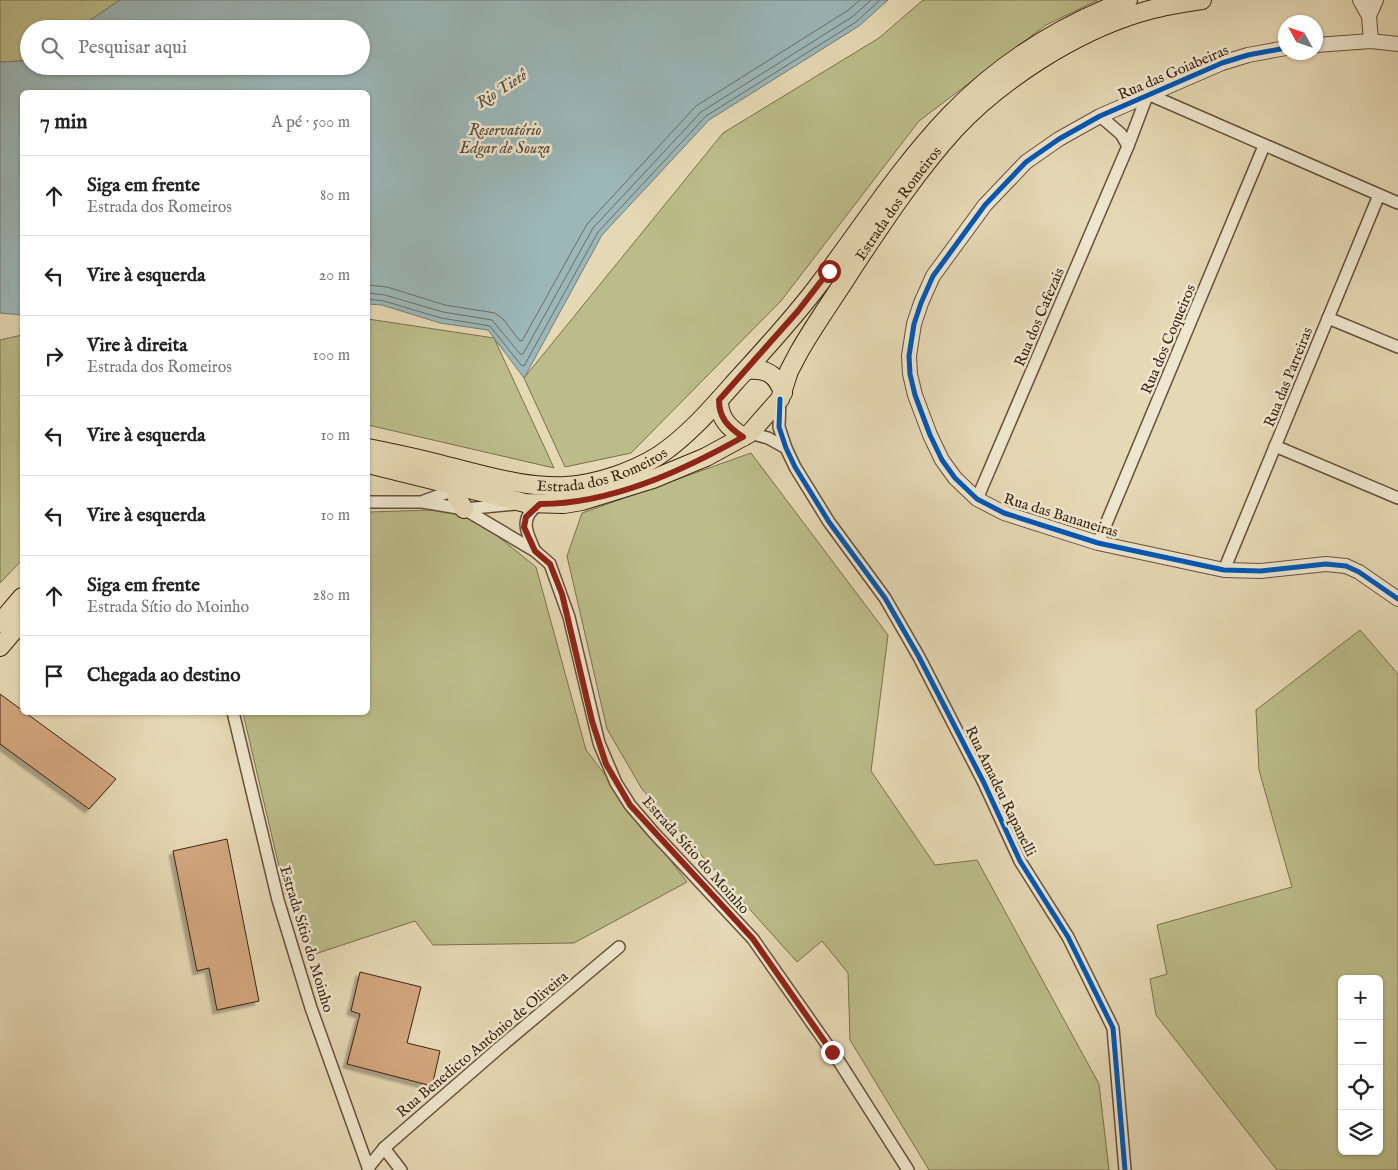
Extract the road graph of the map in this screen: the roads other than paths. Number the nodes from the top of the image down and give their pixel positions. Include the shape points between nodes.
1 (1128, 0) edge
2 (1202, 0) edge
3 (1360, 0) edge
4 (1376, 0) edge
5 (1370, 16) junction
6 (1371, 41) junction
7 (1323, 44) edge
8 (1398, 44) edge
9 (1278, 49) edge
10 (1148, 95) junction
11 (1100, 116) junction
12 (1128, 146) junction
13 (1264, 146) junction
14 (1379, 195) junction
15 (1398, 203) edge
16 (1328, 318) junction
17 (1398, 347) edge
18 (747, 370) junction
19 (782, 396) junction
20 (719, 400) junction
21 (746, 435) junction
22 (1276, 446) junction
23 (370, 448) edge
24 (786, 448) junction
25 (370, 464) edge
26 (509, 482) junction
27 (459, 488) junction
28 (1398, 498) edge
29 (977, 499) junction
30 (370, 502) edge
31 (422, 502) junction
32 (532, 503) junction
33 (464, 509) junction
34 (1098, 543) junction
35 (535, 551) junction
36 (1224, 570) junction
37 (20, 599) edge
38 (1398, 599) edge
39 (0, 623) edge
40 (20, 623) edge
41 (0, 647) edge
42 (234, 715) edge
43 (619, 947) dead end
44 (384, 1148) junction
45 (368, 1169) edge
46 (401, 1170) edge
47 (908, 1170) edge
48 (1125, 1170) edge

1 - 18 main road, Estrada dos Romeiros via 1075,22 1047,38 995,74 952,113 906,166 798,311
2 - 19 main road, Estrada dos Romeiros via 1139,13 1089,34 1029,68 955,129 874,237 799,352
3 - 5 street
4 - 5 street
5 - 6 street
6 - 7 street
6 - 8 street
9 - 10 street, Rua das Goiabeiras via 1222,63
10 - 11 street, Rua das Goiabeiras
10 - 12 street, Rua dos Cafezais
10 - 13 street
11 - 12 street via 1121,134
11 - 29 street, Rua das Bananeiras via 1026,162 1004,183 947,254 921,302 909,356 915,396 942,460
12 - 29 street, Rua dos Cafezais
13 - 14 street
13 - 34 street, Rua dos Coqueiros
14 - 15 street
14 - 16 street, Rua das Parreiras
16 - 17 street
16 - 22 street, Rua das Parreiras
18 - 19 main road via 759,368 776,377
18 - 20 main road, Estrada dos Romeiros
19 - 21 main road, Estrada dos Romeiros
19 - 24 street, Rua Amadeu Rapanelli via 779,427
20 - 21 main road via 719,412 725,423
20 - 26 main road, Estrada dos Romeiros via 680,439 638,466 569,486
21 - 24 street via 768,438
21 - 32 main road, Estrada dos Romeiros via 706,458 624,490 564,504
22 - 28 street
22 - 36 street, Rua das Parreiras
23 - 26 main road, Estrada dos Romeiros
24 - 48 street, Rua Amadeu Rapanelli via 829,522 885,598 919,657 1020,861 1068,937 1113,1028
25 - 27 main road, Estrada dos Romeiros
26 - 27 main road
27 - 31 street
27 - 32 main road, Estrada dos Romeiros
27 - 33 main road via 456,496
29 - 34 street, Rua das Bananeiras via 1004,513
30 - 31 street
31 - 33 street
32 - 33 street
32 - 35 street via 524,527
33 - 35 street, Estrada Sítio do Moinho
34 - 36 street, Rua das Bananeiras
35 - 47 street, Estrada Sítio do Moinho via 550,564 560,588 592,721 616,783 654,833 753,939 840,1063
36 - 38 street, Rua das Bananeiras via 1261,571 1326,564 1346,566
37 - 39 main road
40 - 41 main road
42 - 45 street, Estrada Sítio do Moinho via 278,900
43 - 44 street, Rua Benedicto Antônio de Oliveira
44 - 45 street, Rua Benedicto Antônio de Oliveira
44 - 46 street

